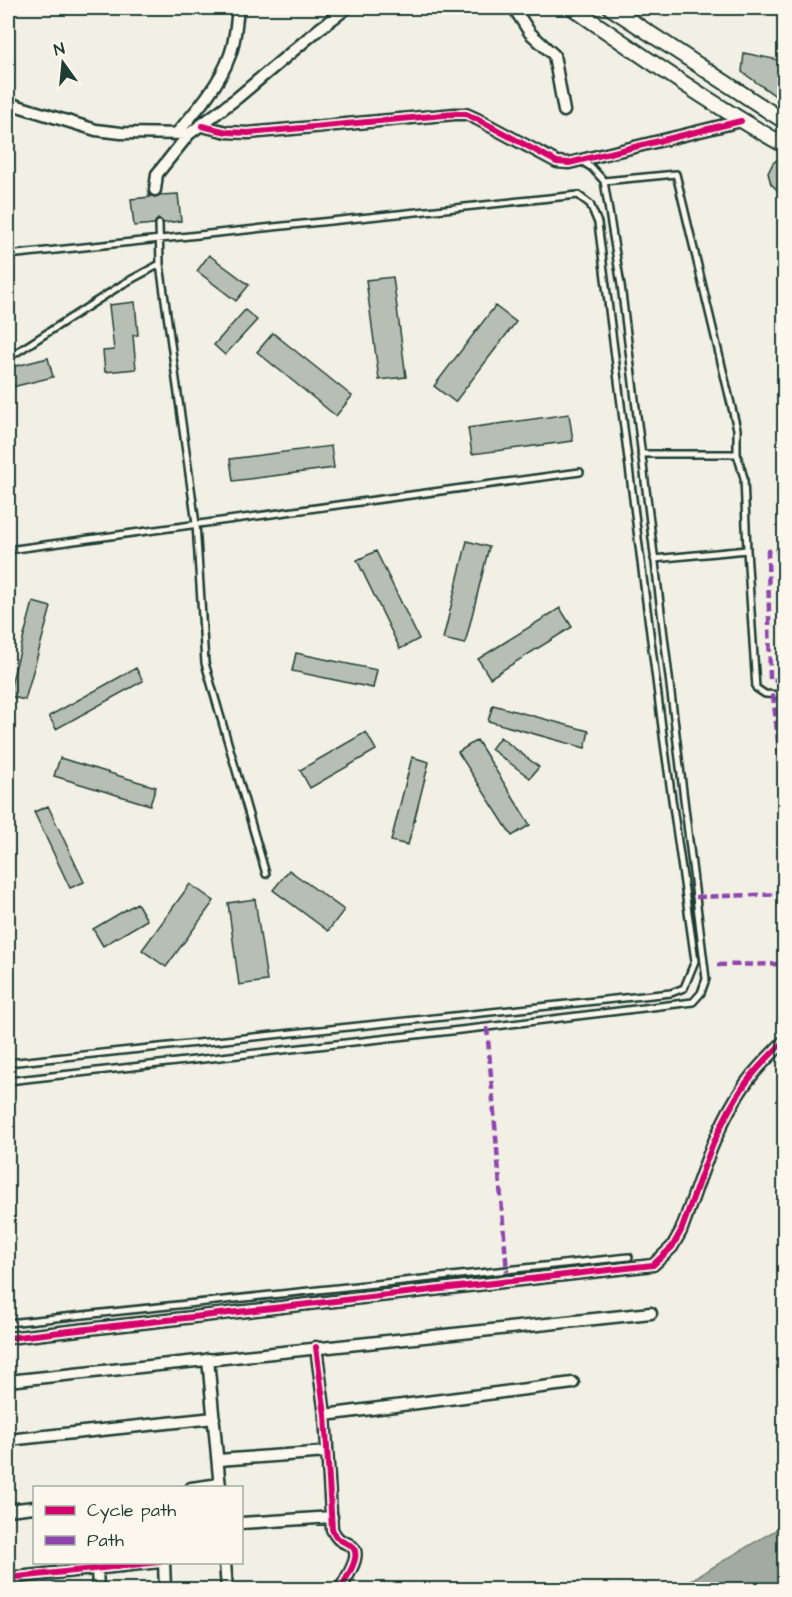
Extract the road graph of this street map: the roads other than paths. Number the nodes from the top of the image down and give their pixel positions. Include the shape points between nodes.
1 (238, 8) edge
2 (347, 8) edge
3 (514, 8) edge
4 (573, 8) edge
5 (611, 8) edge
6 (8, 103) edge
7 (564, 111) dead end
8 (741, 120) junction
9 (784, 121) edge
10 (202, 126) junction
11 (177, 134) junction
12 (189, 134) junction
13 (784, 145) edge
14 (580, 161) junction
15 (604, 181) junction
16 (155, 190) dead end
17 (159, 224) dead end
18 (159, 239) junction
19 (8, 255) edge
20 (160, 264) junction
21 (8, 358) edge
22 (641, 454) junction
23 (737, 454) junction
24 (580, 472) dead end
25 (196, 524) junction
26 (8, 550) edge
27 (747, 550) junction
28 (654, 559) junction
29 (784, 695) edge
30 (266, 874) dead end
31 (784, 1041) edge
32 (8, 1063) edge
33 (8, 1081) edge
34 (628, 1257) dead end
35 (651, 1313) dead end
36 (8, 1323) edge
37 (8, 1338) edge
38 (316, 1347) junction
39 (208, 1359) junction
40 (8, 1381) edge
41 (573, 1383) dead end
42 (325, 1415) junction
43 (214, 1418) junction
44 (8, 1440) edge
45 (327, 1452) junction
46 (218, 1460) junction
47 (220, 1486) edge
48 (33, 1507) edge
49 (8, 1510) edge
50 (332, 1517) junction
51 (243, 1523) edge
52 (147, 1564) edge
53 (164, 1564) edge
54 (225, 1564) edge
55 (97, 1568) junction
56 (8, 1578) edge
57 (98, 1590) edge
58 (165, 1590) edge
59 (227, 1590) edge
60 (340, 1590) edge

1 - 11 street via 236,35 224,69
2 - 10 street
3 - 7 street via 530,33 554,55
4 - 8 street
5 - 9 street
6 - 11 street via 96,130
8 - 13 street
8 - 14 street
10 - 12 street
10 - 14 street via 238,134 466,114 557,162
11 - 12 street
12 - 16 street via 157,174
14 - 15 lane
15 - 22 lane
15 - 23 lane via 676,174 737,429
17 - 18 lane
18 - 19 lane
18 - 20 lane
18 - 32 lane via 578,195 590,204 598,223 695,961 684,988 672,993
20 - 21 lane
20 - 25 lane
22 - 23 lane
22 - 28 lane
23 - 27 lane via 744,478
24 - 25 lane
25 - 26 lane
25 - 30 lane via 205,663
27 - 28 lane
27 - 29 lane via 756,688 765,694
28 - 33 lane via 706,979 693,1002
31 - 37 street via 754,1072 732,1103 681,1231 672,1247 653,1265
34 - 36 lane
35 - 38 street
38 - 39 street
38 - 42 street
39 - 40 street
39 - 43 street
41 - 42 street
42 - 45 street
43 - 44 street
43 - 46 street
45 - 46 street
45 - 50 street
46 - 47 street
48 - 49 street
50 - 51 street
50 - 60 street via 336,1538 351,1546 356,1559
52 - 55 street
53 - 58 street
54 - 59 street
55 - 56 street
55 - 57 street

